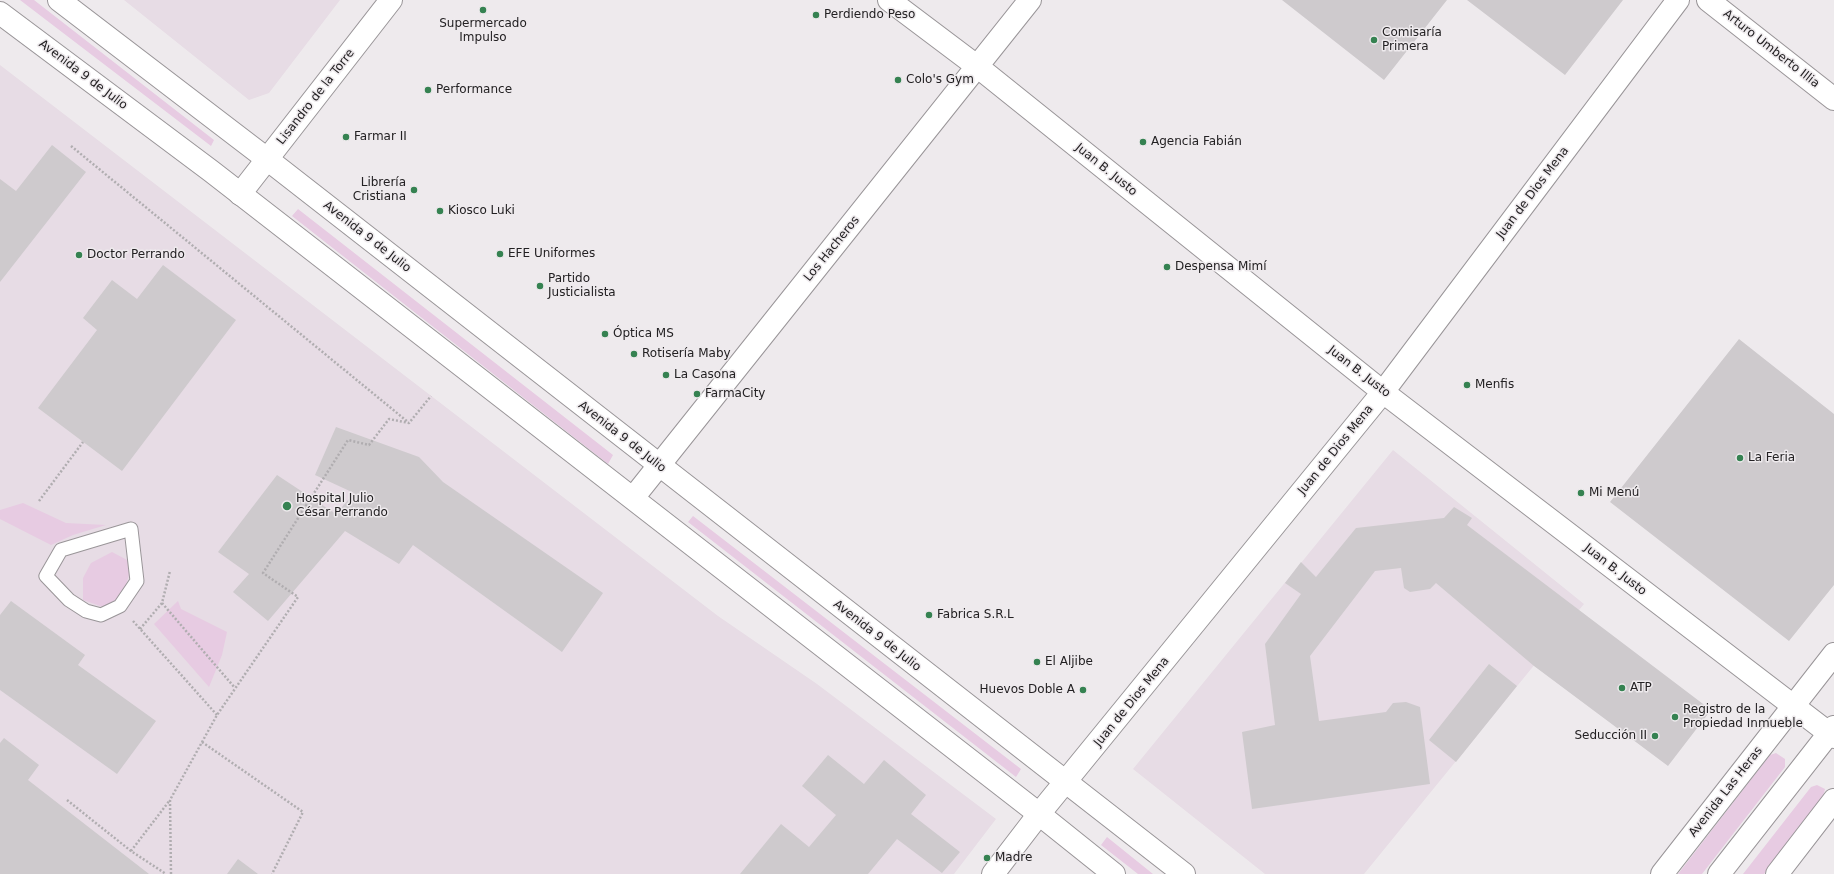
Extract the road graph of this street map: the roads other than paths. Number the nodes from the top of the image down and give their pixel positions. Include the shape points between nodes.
1 (59, 0) edge
2 (391, 0) edge
3 (889, 0) edge
4 (1030, 0) edge
5 (1678, 0) edge
6 (1708, 0) edge
7 (0, 12) edge
8 (978, 67) junction
9 (1834, 98) edge
10 (267, 159) junction
11 (240, 194) junction
12 (1383, 392) junction
13 (659, 466) junction
14 (633, 498) junction
15 (120, 606) joint
16 (1834, 654) edge
17 (1792, 706) junction
18 (1832, 732) edge
19 (1066, 783) junction
20 (1834, 800) edge
21 (1039, 814) junction
22 (993, 874) edge
23 (1114, 874) edge
24 (1184, 874) edge
25 (1662, 874) edge
26 (1719, 874) edge
27 (1777, 874) edge

1 - 10 main road, Avenida 9 de Julio
2 - 10 main road, Lisandro de la Torre
3 - 8 main road, Juan B. Justo
4 - 8 main road, Los Hacheros
5 - 12 main road, Juan de Dios Mena
6 - 9 main road, Arturo Umberto Illia
7 - 11 main road, Avenida 9 de Julio
8 - 12 main road, Juan B. Justo
8 - 13 main road, Los Hacheros
10 - 11 main road, Lisandro de la Torre
10 - 13 main road, Avenida 9 de Julio
11 - 14 main road, Avenida 9 de Julio
12 - 17 main road, Juan B. Justo
12 - 19 main road, Juan de Dios Mena
13 - 14 main road, Los Hacheros
13 - 19 main road, Avenida 9 de Julio
14 - 21 main road, Avenida 9 de Julio
15 - 15 lane via 137,581 131,529 61,550 46,576 69,600 86,611 100,615
16 - 17 main road, Avenida Las Heras
17 - 18 main road, Juan B. Justo
17 - 25 main road, Avenida Las Heras
18 - 26 main road
19 - 21 main road, Juan de Dios Mena
19 - 24 main road, Avenida 9 de Julio
20 - 27 main road
21 - 22 main road, Juan de Dios Mena
21 - 23 main road, Avenida 9 de Julio

